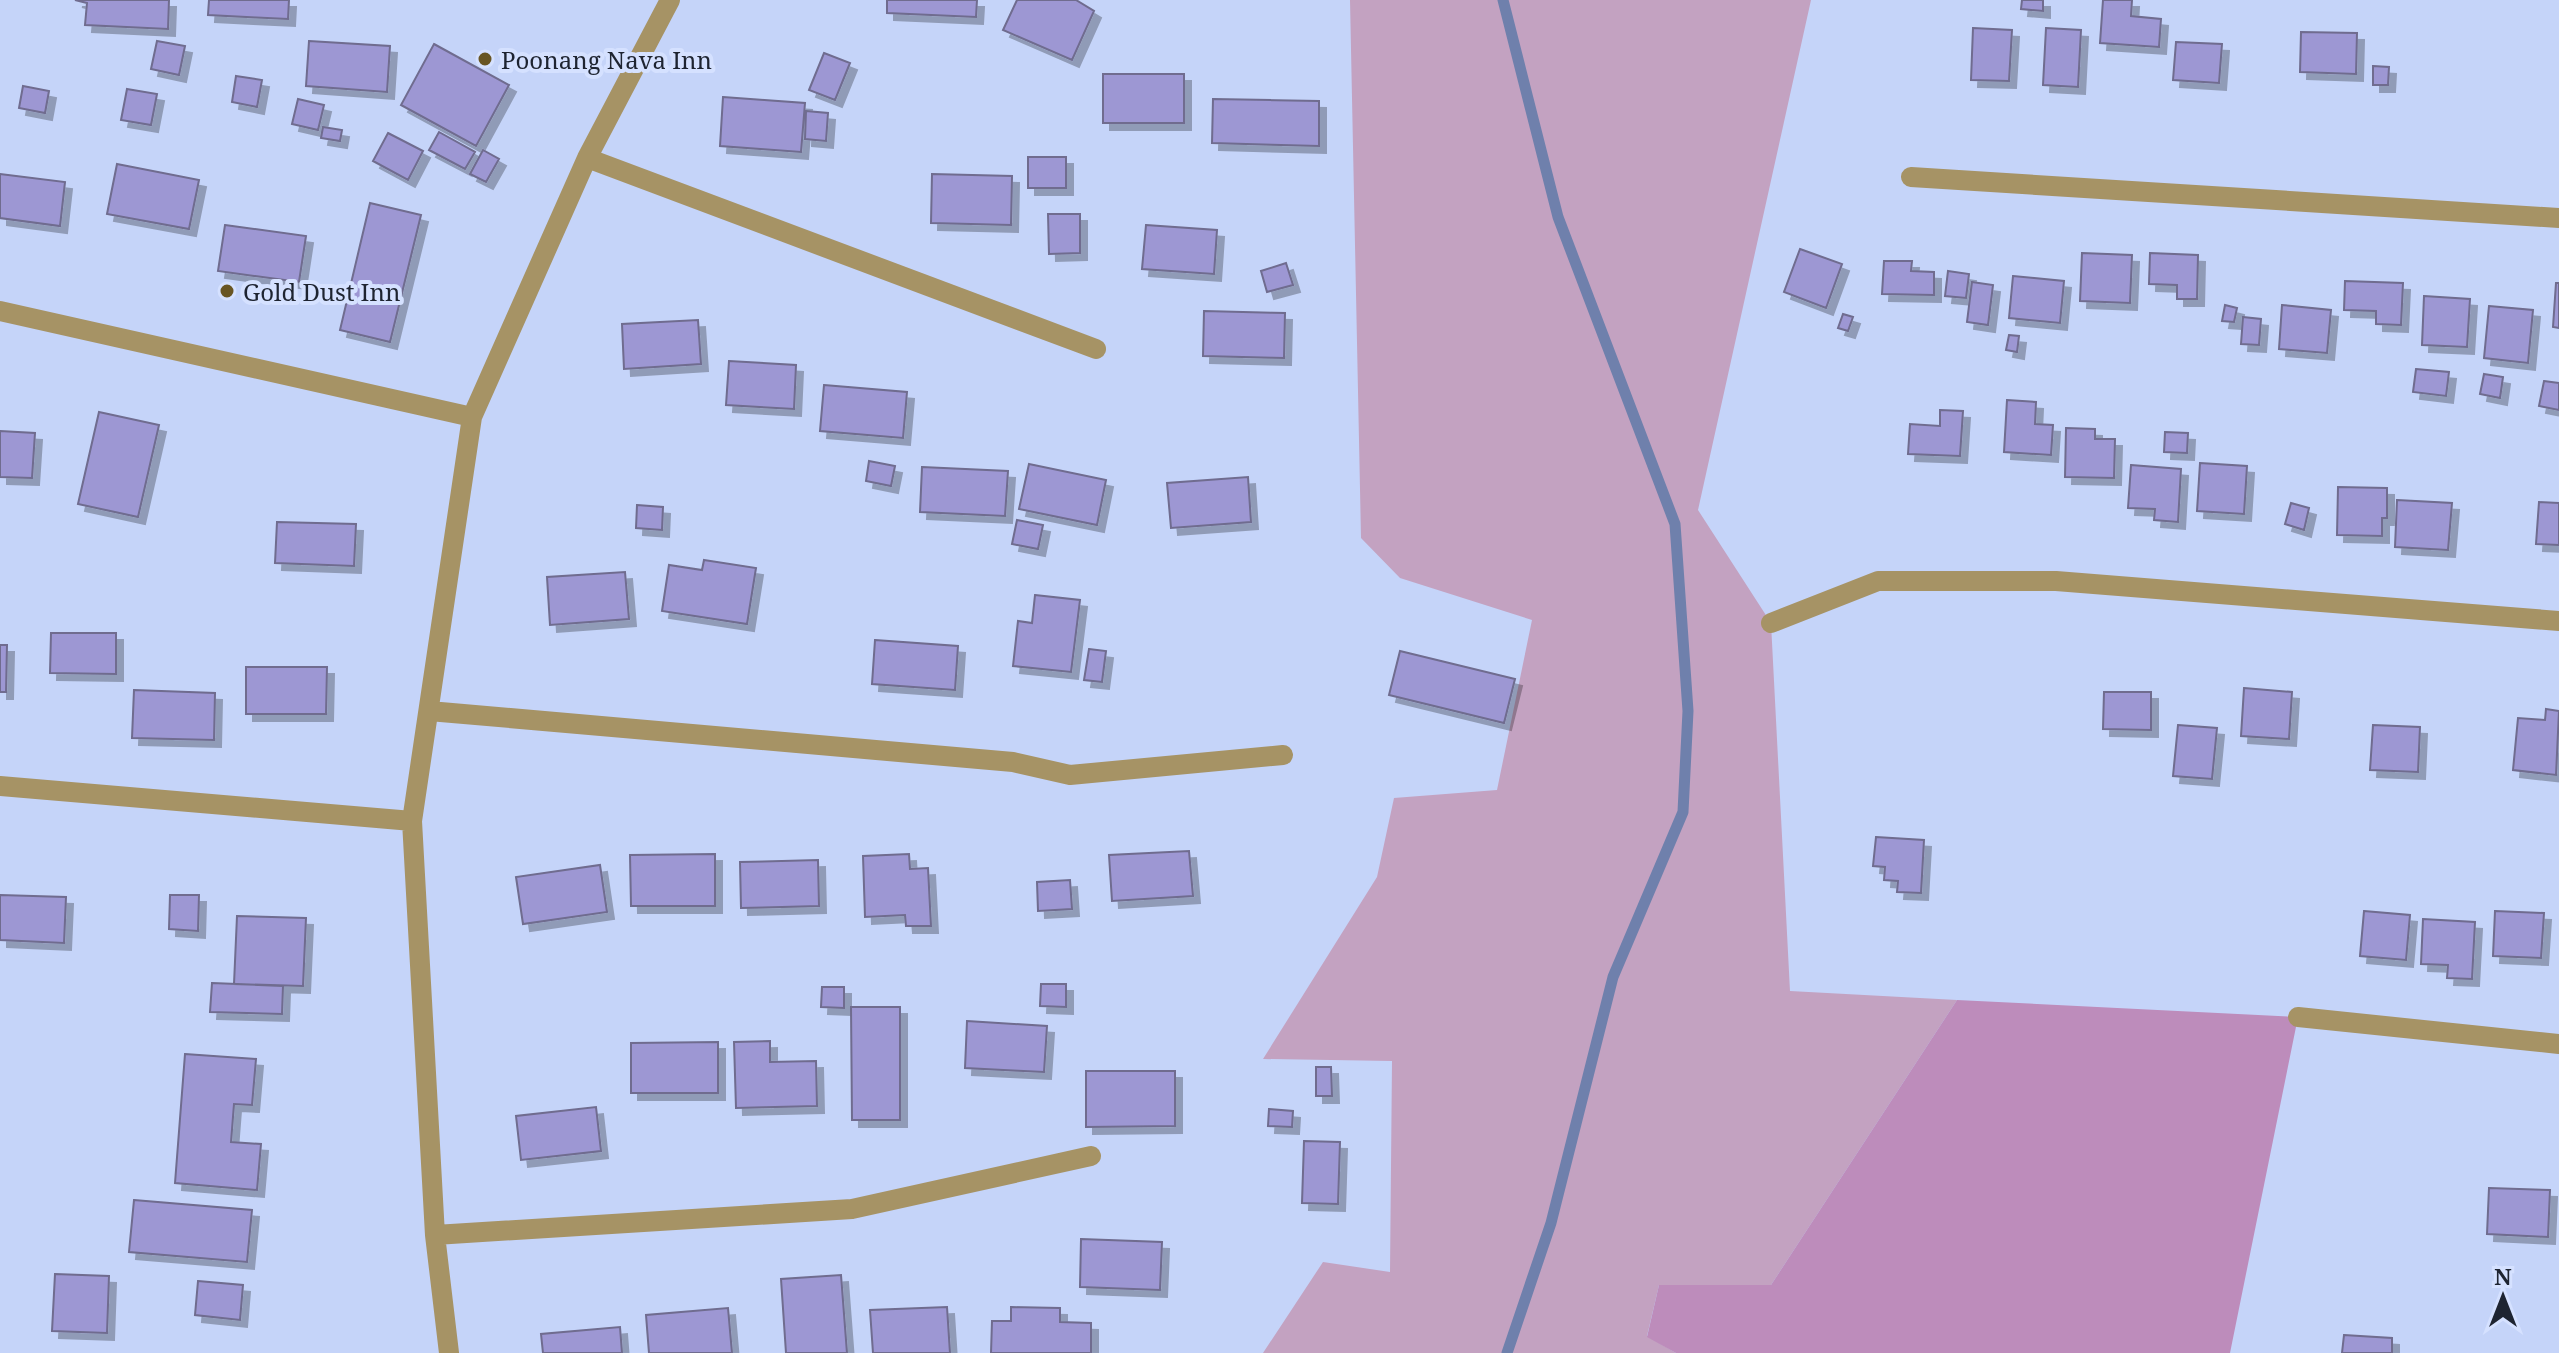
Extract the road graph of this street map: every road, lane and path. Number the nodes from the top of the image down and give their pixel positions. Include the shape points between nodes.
1 (670, 0) edge
2 (587, 158) junction
3 (1911, 177) dead end
4 (2559, 218) edge
5 (0, 311) edge
6 (1096, 349) dead end
7 (472, 417) junction
8 (2559, 621) edge
9 (1771, 623) dead end
10 (429, 711) junction
11 (1283, 755) dead end
12 (0, 786) edge
13 (412, 821) junction
14 (2298, 1017) dead end
15 (2559, 1044) edge
16 (1091, 1156) dead end
17 (435, 1235) junction
18 (449, 1353) edge

1 - 2 street
2 - 6 street
2 - 7 street
3 - 4 street
5 - 7 street
7 - 10 street
8 - 9 street via 2056,581 1878,581
10 - 11 street via 1013,762 1070,775
10 - 13 street
12 - 13 street
13 - 17 street
14 - 15 street
16 - 17 street via 852,1209
17 - 18 street

